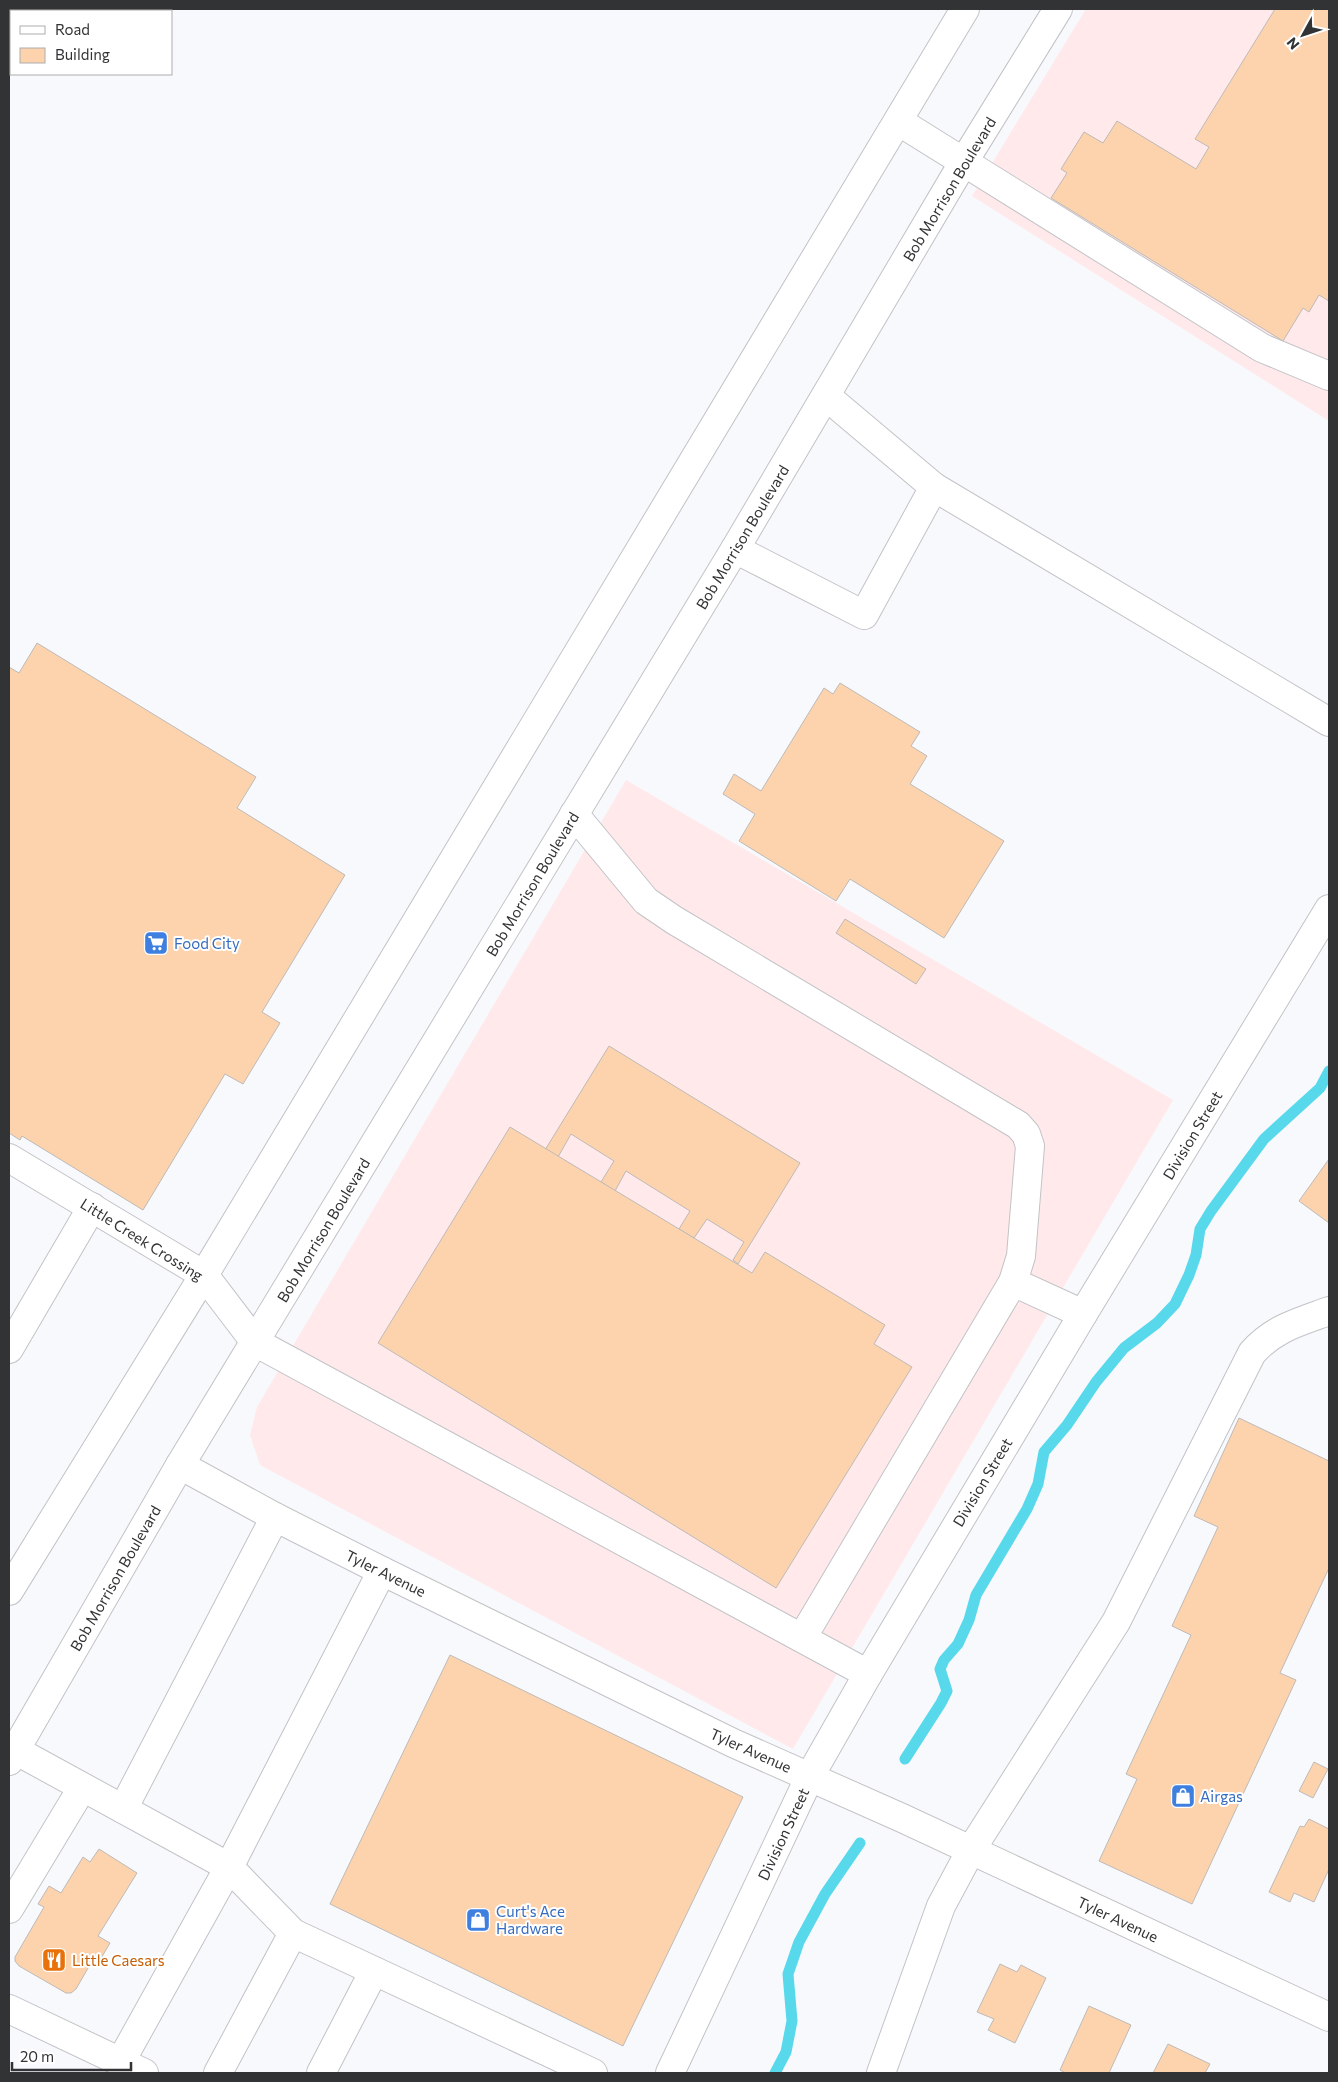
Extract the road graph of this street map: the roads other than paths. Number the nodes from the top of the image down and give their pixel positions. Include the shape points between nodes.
1 (965, 9) edge
2 (1058, 9) edge
3 (898, 121) junction
4 (963, 163) junction
5 (1329, 376) edge
6 (826, 396) junction
7 (934, 487) junction
8 (735, 549) junction
9 (1329, 722) edge
10 (574, 814) junction
11 (1329, 909) edge
12 (9, 1158) edge
13 (92, 1207) junction
14 (204, 1275) junction
15 (1013, 1282) junction
16 (1329, 1311) edge
17 (1083, 1314) junction
18 (255, 1342) junction
19 (9, 1349) edge
20 (180, 1466) junction
21 (275, 1517) junction
22 (382, 1571) junction
23 (9, 1591) edge
24 (802, 1638) junction
25 (868, 1674) junction
26 (12, 1755) edge
27 (810, 1776) junction
28 (82, 1788) junction
29 (123, 1809) junction
30 (971, 1850) junction
31 (228, 1867) junction
32 (9, 1909) edge
33 (293, 1933) junction
34 (374, 1970) junction
35 (9, 2009) edge
36 (1329, 2017) edge
37 (132, 2067) edge
38 (584, 2071) edge
39 (218, 2073) edge
40 (321, 2073) edge
41 (670, 2073) edge
42 (880, 2073) edge

1 - 3 street
2 - 4 street, Bob Morrison Boulevard
3 - 4 street
3 - 14 street
4 - 5 street via 1262,348
4 - 6 street, Bob Morrison Boulevard
6 - 7 street
6 - 8 street, Bob Morrison Boulevard
7 - 8 street via 864,615
7 - 9 street
8 - 10 street, Bob Morrison Boulevard
10 - 15 street via 646,901 1018,1125 1030,1146 1021,1256
10 - 18 street, Bob Morrison Boulevard
11 - 17 street, Division Street
12 - 13 street, Little Creek Crossing
13 - 14 street, Little Creek Crossing
13 - 19 street
14 - 18 street, Little Creek Crossing
14 - 23 street
15 - 17 street
15 - 24 street
16 - 30 street via 1279,1330 1252,1352 1116,1622
17 - 25 street, Division Street
18 - 20 street, Bob Morrison Boulevard
18 - 24 street
20 - 21 street, Tyler Avenue
20 - 26 street, Bob Morrison Boulevard
21 - 22 street, Tyler Avenue
21 - 29 street
22 - 27 street, Tyler Avenue via 733,1743
22 - 31 street
24 - 25 street
25 - 27 street, Division Street
26 - 28 street
27 - 30 street, Tyler Avenue
27 - 41 street, Division Street
28 - 29 street
28 - 32 street
29 - 31 street
30 - 36 street, Tyler Avenue
30 - 42 street via 941,1906
31 - 33 street
31 - 37 street
33 - 34 street
33 - 39 street
34 - 38 street
34 - 40 street
35 - 37 street

